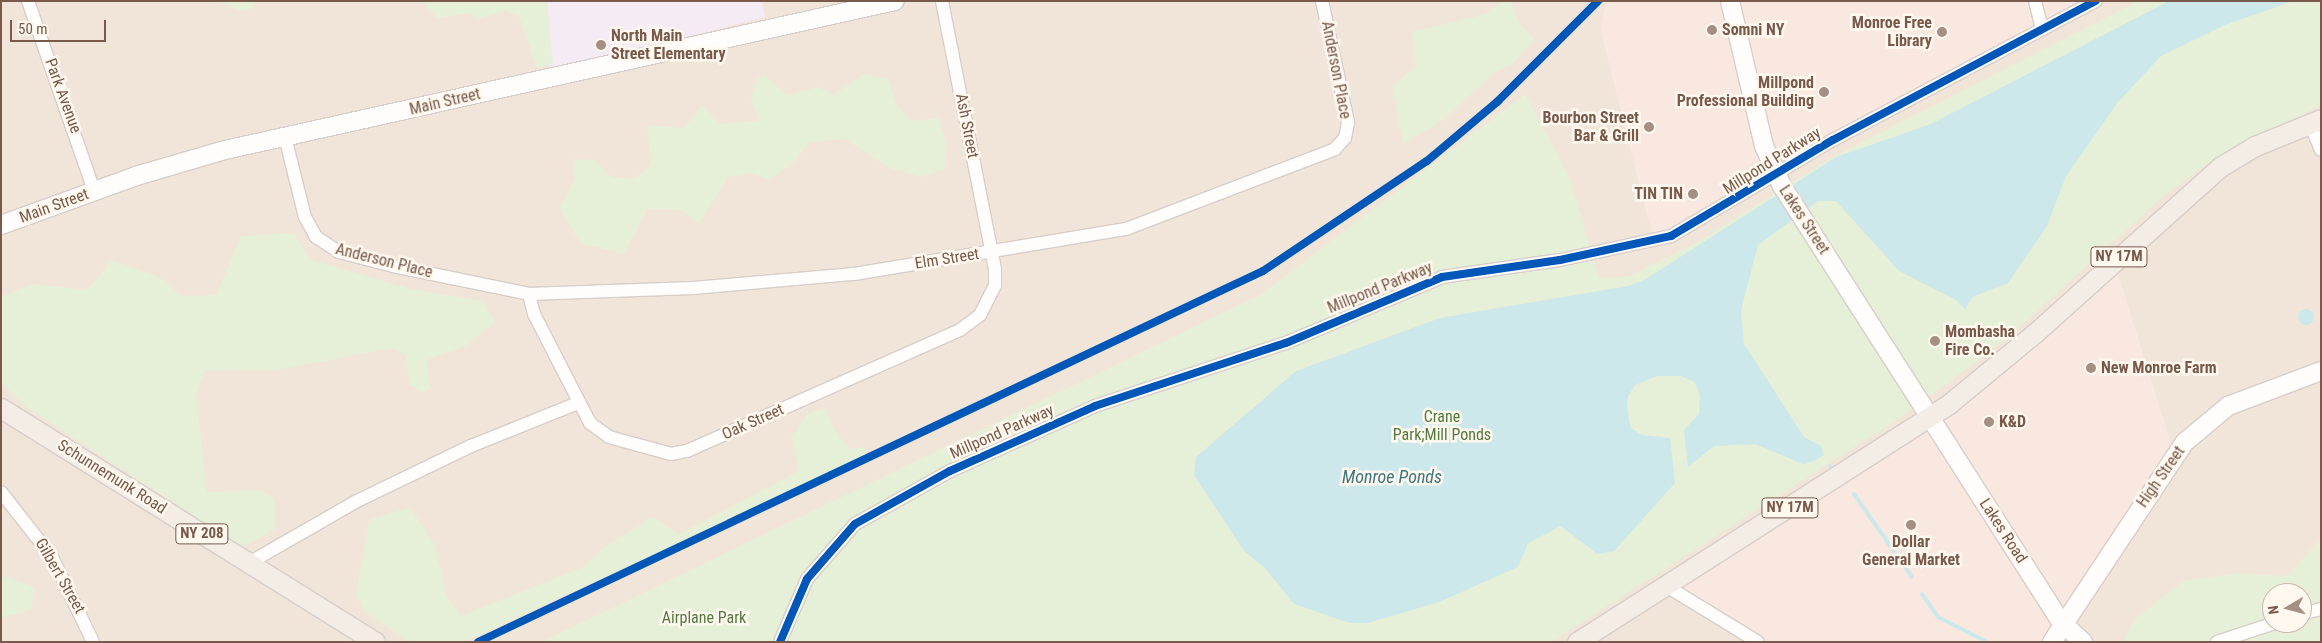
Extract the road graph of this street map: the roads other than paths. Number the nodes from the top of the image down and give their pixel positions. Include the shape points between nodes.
1 (28, 1) edge
2 (942, 1) edge
3 (1322, 1) edge
4 (1730, 1) edge
5 (2035, 1) edge
6 (2095, 1) edge
7 (886, 2) edge
8 (2042, 29) junction
9 (2315, 121) edge
10 (286, 137) junction
11 (1345, 138) joint
12 (2321, 150) edge
13 (1780, 182) junction
14 (94, 191) junction
15 (1, 225) edge
16 (993, 251) junction
17 (529, 294) junction
18 (2321, 371) edge
19 (578, 403) junction
20 (1, 408) edge
21 (1930, 416) junction
22 (1, 418) edge
23 (29, 426) junction
24 (1, 492) edge
25 (249, 563) junction
26 (1668, 587) junction
27 (2061, 622) junction
28 (2262, 627) edge
29 (93, 642) edge
30 (375, 642) edge
31 (780, 642) edge
32 (1577, 642) edge
33 (1758, 642) edge
34 (2052, 642) edge
35 (2083, 642) edge
36 (2217, 642) edge

1 - 14 street, Park Avenue
2 - 16 street, Ash Street
3 - 11 street, Anderson Place via 1347,115
4 - 13 street, Lakes Street via 1764,146
5 - 8 street
6 - 8 street, Millpond Parkway
7 - 10 street, Main Street
8 - 13 street, Millpond Parkway via 1833,140
9 - 12 street
9 - 21 main road, NY 17M via 2255,146 2220,167 2005,360
10 - 14 street, Main Street via 225,150
10 - 17 street, Anderson Place via 307,223 324,244 348,254
11 - 16 street, Elm Street via 1329,152 1158,219 1117,231
13 - 21 street, Lakes Street
13 - 31 street, Millpond Parkway via 1663,240 1442,277 1286,343 1095,406 950,471 855,524 807,579
14 - 15 street, Main Street
16 - 17 street, Elm Street via 778,282
16 - 19 street, Oak Street via 995,286 980,315 960,330 687,451 656,452 609,437 590,423
17 - 19 street, Oak Street
18 - 27 street, High Street via 2249,396 2209,420 2175,456
19 - 25 street via 471,446 301,531
20 - 23 main road, Schunnemunk Road / NY 208
21 - 26 main road, NY 17M
21 - 27 street, Lakes Road
22 - 23 main road, NY 208
23 - 25 main road, Schunnemunk Road / NY 208
24 - 29 street, Gilbert Street via 52,557
25 - 30 main road, Schunnemunk Road / NY 208
26 - 32 main road, NY 17M
26 - 33 street
27 - 34 street, High Street
27 - 35 street, Lakes Road
28 - 36 street

